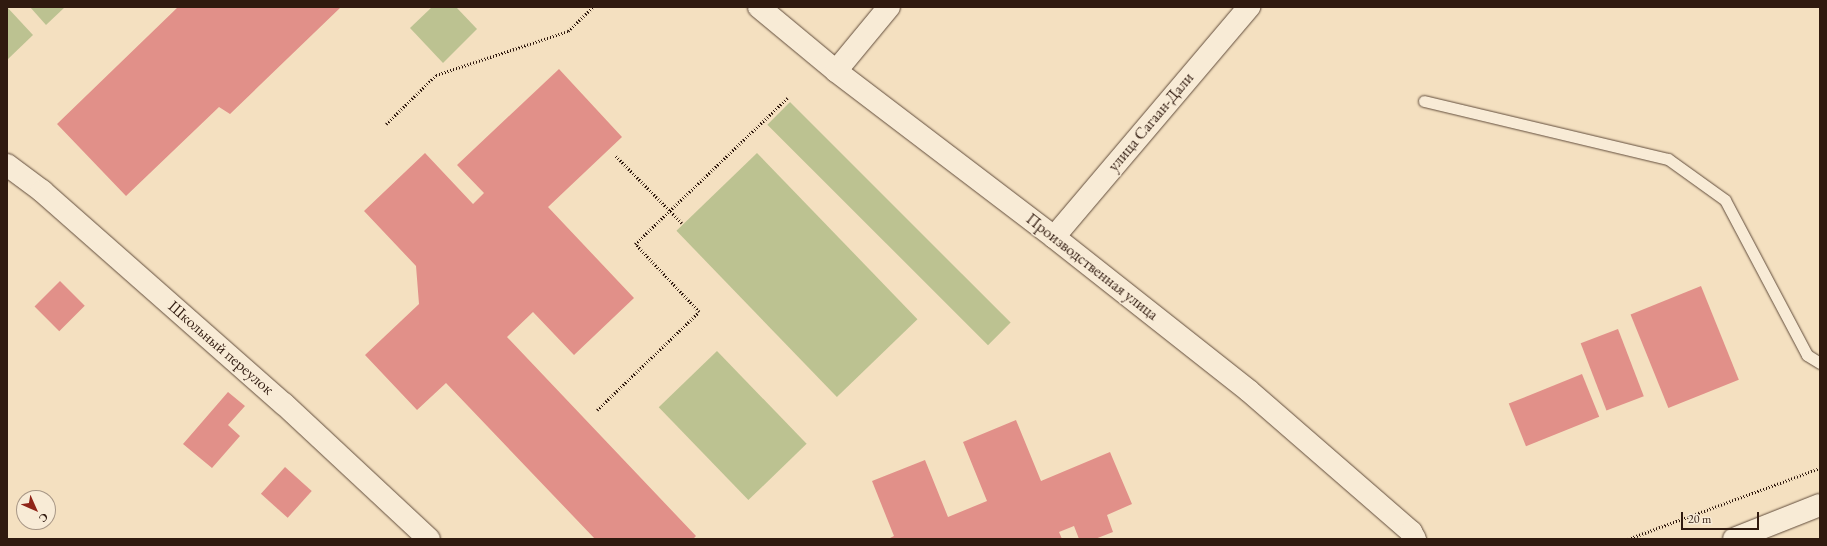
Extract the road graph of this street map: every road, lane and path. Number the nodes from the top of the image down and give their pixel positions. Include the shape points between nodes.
1 (593, 7) edge
2 (759, 7) edge
3 (889, 7) edge
4 (1249, 7) edge
5 (836, 71) junction
6 (787, 98) dead end
7 (1424, 101) dead end
8 (386, 124) dead end
9 (616, 156) dead end
10 (7, 165) edge
11 (670, 210) junction
12 (682, 223) dead end
13 (1054, 237) junction
14 (1820, 363) edge
15 (597, 410) dead end
16 (1820, 468) edge
17 (1820, 505) edge
18 (429, 539) edge
19 (1415, 539) edge
20 (1628, 539) edge
21 (1734, 539) edge

1 - 8 path via 568,31 436,75
2 - 5 street, Производственная улица
3 - 5 street
4 - 13 street, улица Сагаан-Дали
5 - 13 street, Производственная улица
6 - 11 path
7 - 14 lane via 1668,159 1725,200 1807,355
9 - 11 path
10 - 18 street, Школьный переулок via 42,191 284,404
11 - 12 path
11 - 15 path via 635,244 699,312
13 - 19 street, Производственная улица via 1249,391 1411,532
16 - 20 path
17 - 21 street

